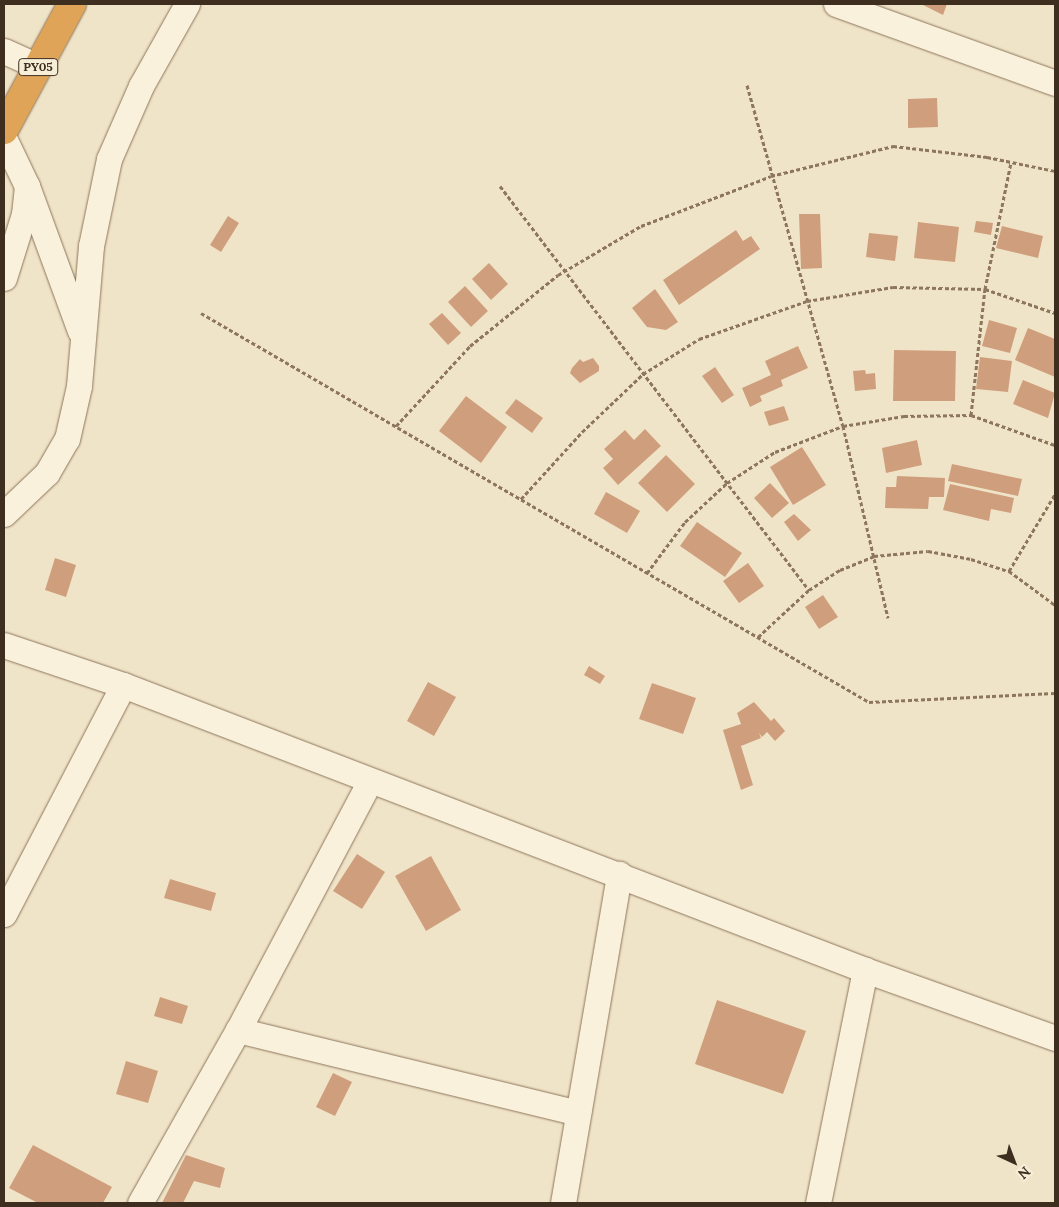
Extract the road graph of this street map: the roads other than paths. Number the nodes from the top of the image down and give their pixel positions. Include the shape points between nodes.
1 (72, 4) edge
2 (187, 4) edge
3 (836, 4) edge
4 (4, 51) edge
5 (38, 66) junction
6 (1055, 83) edge
7 (4, 130) edge
8 (4, 138) edge
9 (27, 186) junction
10 (4, 278) edge
11 (83, 338) junction
12 (4, 514) edge
13 (4, 645) edge
14 (123, 685) junction
15 (370, 781) junction
16 (619, 874) junction
17 (4, 914) edge
18 (864, 970) junction
19 (238, 1030) junction
20 (1055, 1038) edge
21 (578, 1113) junction
22 (140, 1203) edge
23 (563, 1203) edge
24 (818, 1203) edge

1 - 5 highway, PY05
2 - 11 street via 141,86 109,159 91,246
3 - 6 street
4 - 5 street
5 - 7 highway, PY05
8 - 9 street
9 - 10 street via 24,214
9 - 11 street
11 - 12 street via 68,438 47,473
13 - 14 street
14 - 15 street
14 - 17 street
15 - 16 street
15 - 19 street
16 - 18 street
16 - 21 street
18 - 20 street
18 - 24 street
19 - 21 street
19 - 22 street
21 - 23 street

